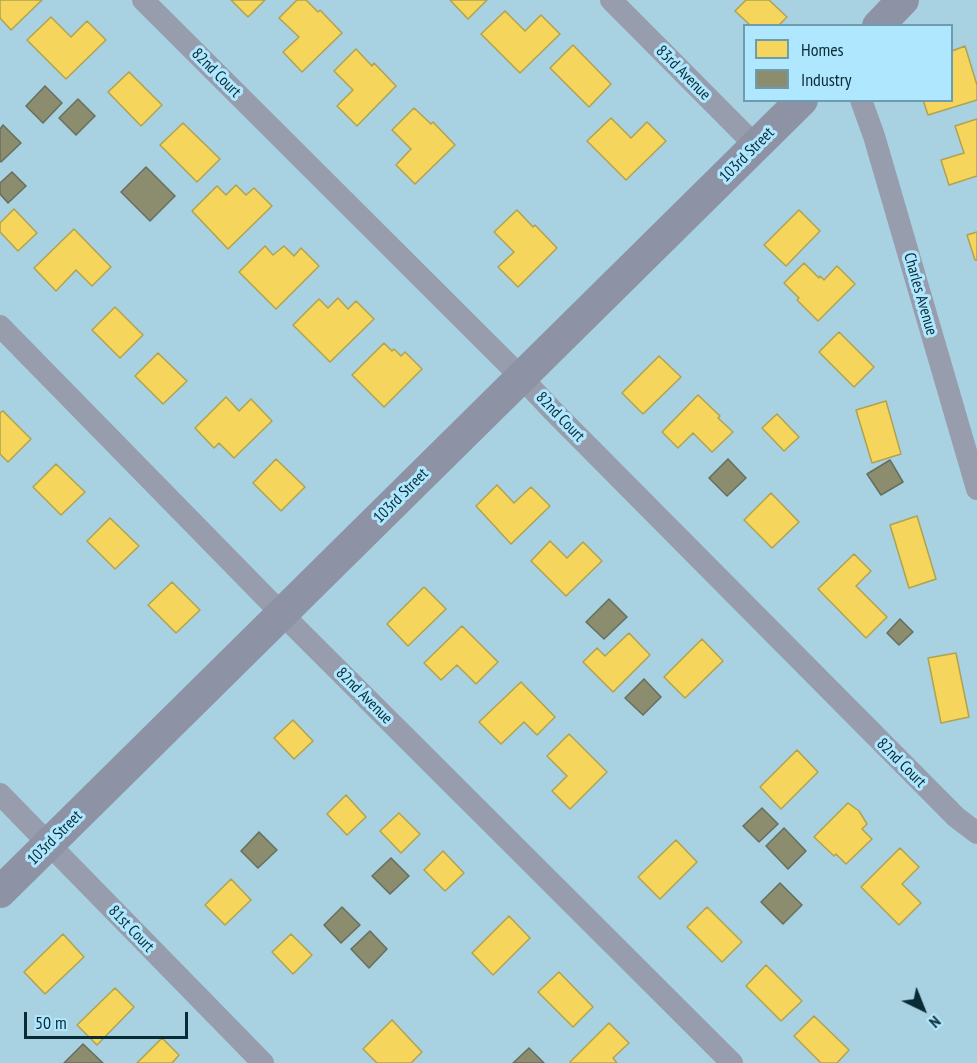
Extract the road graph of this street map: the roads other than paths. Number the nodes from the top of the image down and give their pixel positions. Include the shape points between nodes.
1 (143, 0) edge
2 (611, 0) edge
3 (903, 0) edge
4 (880, 24) edge
5 (800, 102) edge
6 (862, 102) edge
7 (756, 146) junction
8 (0, 326) edge
9 (521, 377) junction
10 (977, 489) edge
11 (282, 614) junction
12 (0, 794) edge
13 (977, 833) edge
14 (49, 844) junction
15 (0, 892) edge
16 (263, 1063) edge
17 (732, 1063) edge

1 - 9 street, 82nd Court
2 - 7 street, 83rd Avenue
3 - 4 street
5 - 7 street, 103rd Street
6 - 10 street, Charles Avenue
7 - 9 street, 103rd Street
8 - 11 street, 82nd Avenue
9 - 11 street, 103rd Street
9 - 13 street, 82nd Court via 956,817
11 - 14 street, 103rd Street
11 - 17 street, 82nd Avenue
12 - 14 street, 81st Court
14 - 15 street, 103rd Street
14 - 16 street, 81st Court

